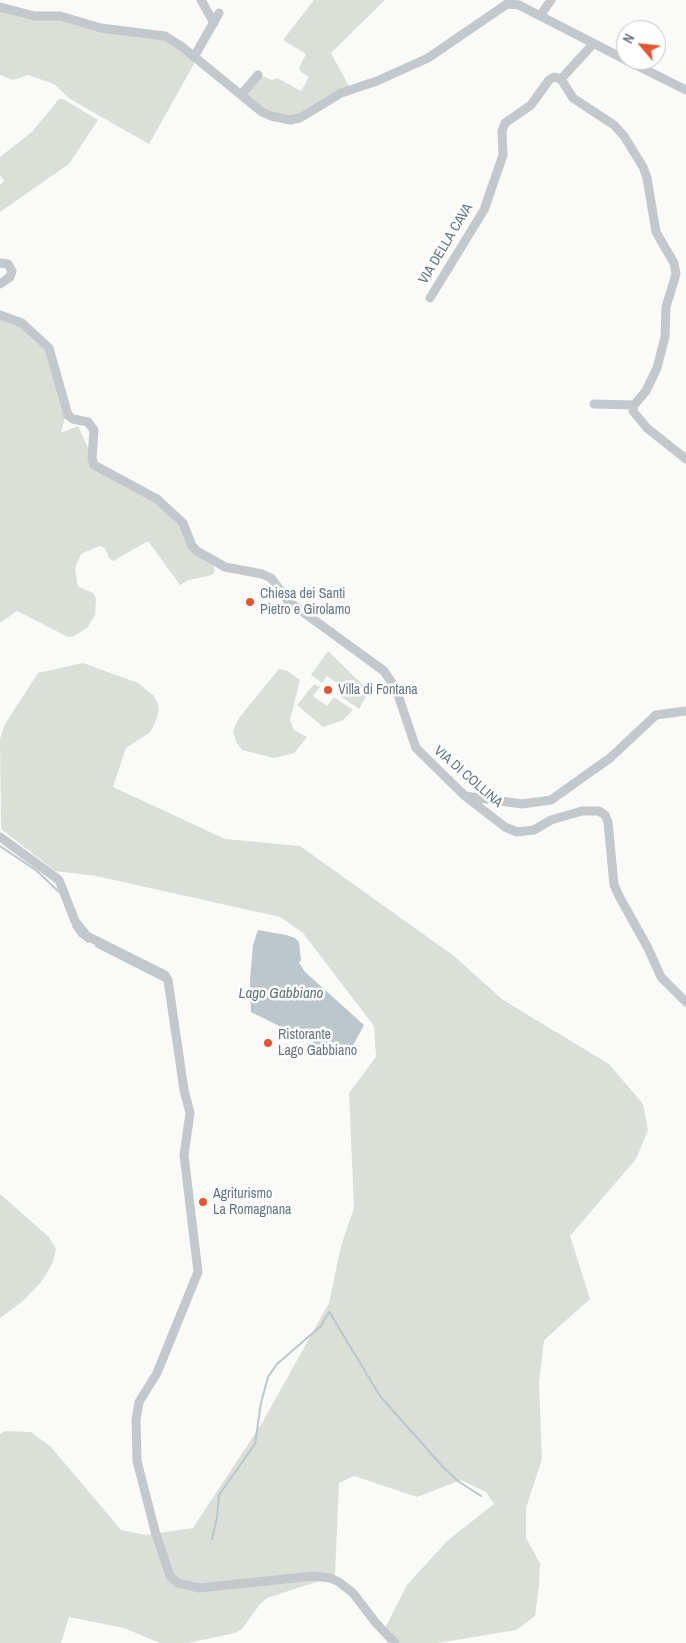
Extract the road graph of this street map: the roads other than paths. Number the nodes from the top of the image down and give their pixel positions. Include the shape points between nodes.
1 (201, 0) edge
2 (550, 0) edge
3 (0, 7) edge
4 (219, 13) dead end
5 (540, 16) junction
6 (214, 23) junction
7 (593, 44) junction
8 (616, 55) edge
9 (194, 57) junction
10 (646, 70) edge
11 (258, 74) dead end
12 (561, 79) junction
13 (686, 90) edge
14 (241, 95) junction
15 (0, 263) edge
16 (0, 284) edge
17 (430, 298) dead end
18 (0, 315) edge
19 (594, 404) dead end
20 (634, 405) junction
21 (686, 459) edge
22 (686, 711) edge
23 (464, 796) junction
24 (0, 837) edge
25 (686, 1002) edge
26 (395, 1643) edge

1 - 6 street
2 - 5 street
3 - 9 street via 34,16 60,16 100,28 161,35 174,40
4 - 6 street
5 - 7 street
5 - 14 street via 516,4 504,5 428,58 341,93 294,120 266,114
6 - 9 street
7 - 8 street
7 - 12 street, VIA DELLA CAVA
9 - 14 street
10 - 13 street
11 - 14 street
12 - 17 street, VIA DELLA CAVA via 551,78 531,105 505,123 502,155 484,210
12 - 20 street via 573,98 614,125 638,158 647,178 656,232 676,269 666,307 665,337 657,368 646,391
15 - 16 street via 8,264 12,270 10,277
18 - 23 street, VIA DI COLLINA via 22,323 50,348 68,415 88,422 94,430 94,465 158,499 183,524 197,551 225,567 270,578 288,600 384,671 398,693 416,748
19 - 20 street
20 - 21 street via 637,418
22 - 23 street via 656,716 610,758 551,800 522,804
23 - 25 street, VIA DI COLLINA via 505,827 518,832 534,830 560,816 582,811 599,811 605,815 617,892 661,977
24 - 26 street via 59,880 76,921 87,936 165,975 168,980 190,1113 184,1155 198,1272 157,1373 140,1399 136,1426 137,1461 170,1576 178,1583 199,1588 320,1576 340,1582 354,1593

